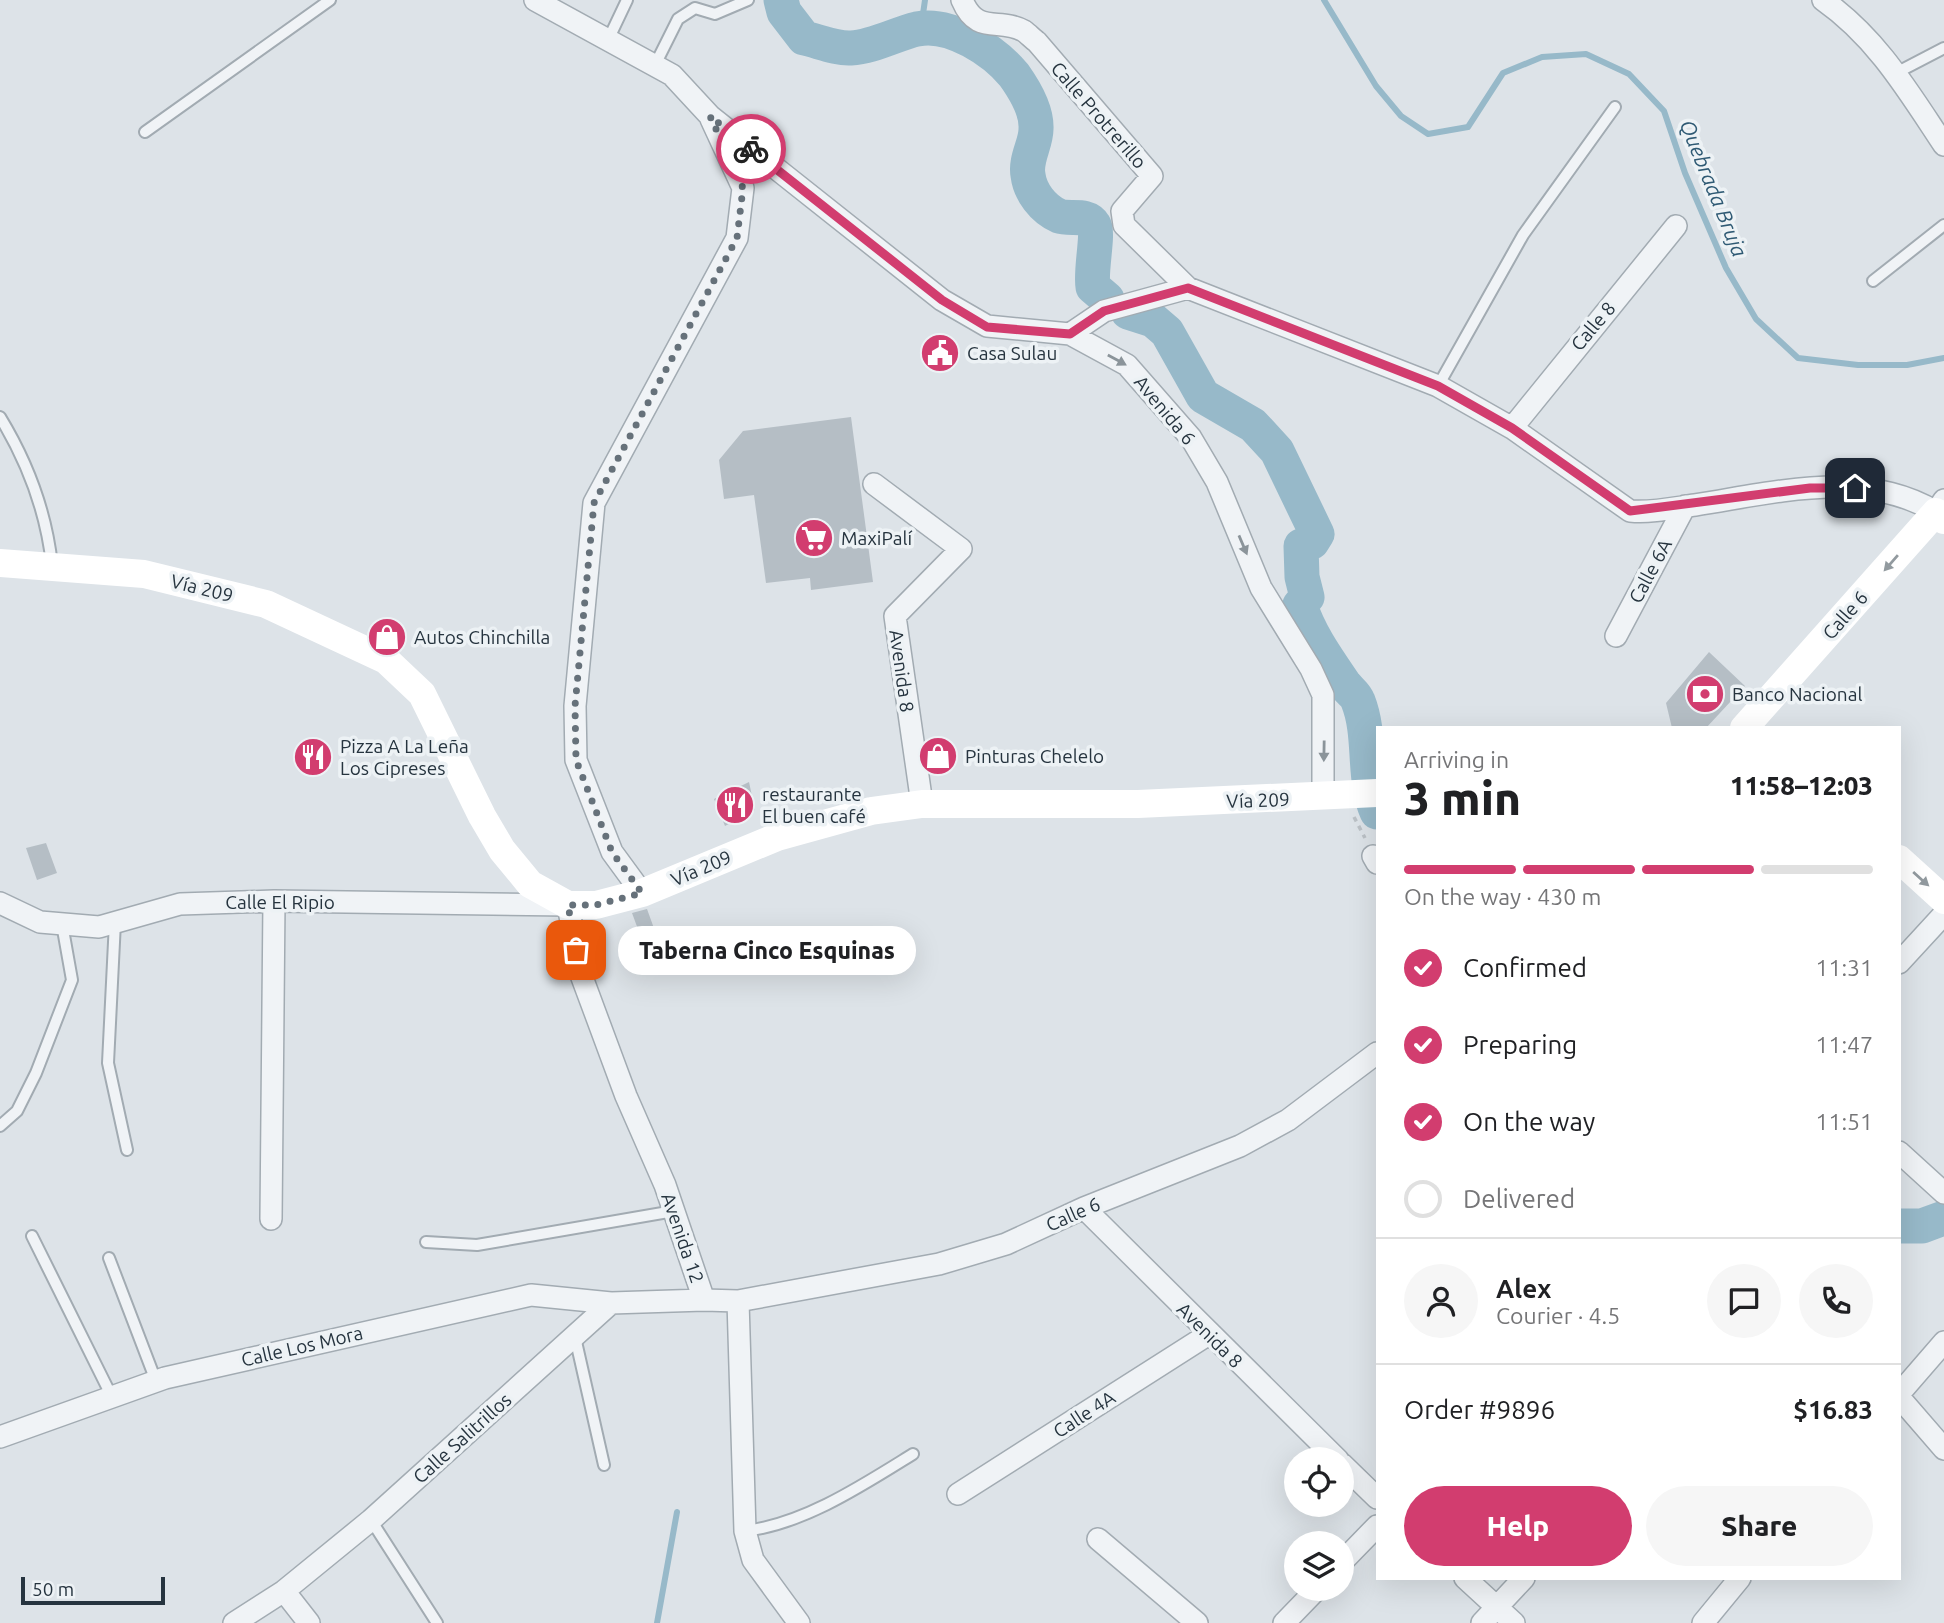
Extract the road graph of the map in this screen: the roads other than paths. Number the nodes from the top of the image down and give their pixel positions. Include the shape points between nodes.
1 (330, 0) edge
2 (535, 0) edge
3 (627, 0) edge
4 (748, 0) edge
5 (962, 0) edge
6 (1823, 0) edge
7 (609, 38) junction
8 (1944, 48) edge
9 (655, 65) junction
10 (1896, 73) junction
11 (1615, 107) dead end
12 (710, 116) junction
13 (145, 132) dead end
14 (1944, 145) edge
15 (1944, 225) edge
16 (1676, 226) dead end
17 (1873, 281) dead end
18 (1188, 288) junction
19 (1070, 334) junction
20 (1438, 386) junction
21 (0, 417) edge
22 (1512, 428) junction
23 (874, 484) dead end
24 (1685, 506) junction
25 (1941, 511) edge
26 (0, 563) edge
27 (52, 566) junction
28 (1616, 636) dead end
29 (1750, 726) edge
30 (1351, 795) edge
31 (922, 804) junction
32 (1901, 861) edge
33 (642, 893) junction
34 (1944, 900) edge
35 (274, 901) junction
36 (0, 904) edge
37 (568, 905) junction
38 (1944, 914) edge
39 (115, 922) junction
40 (62, 924) junction
41 (1901, 961) edge
42 (1376, 1054) edge
43 (0, 1126) edge
44 (127, 1150) dead end
45 (1901, 1154) edge
46 (1944, 1193) edge
47 (1084, 1208) junction
48 (674, 1211) junction
49 (271, 1219) dead end
50 (32, 1236) dead end
51 (426, 1242) dead end
52 (109, 1258) dead end
53 (704, 1300) junction
54 (738, 1301) junction
55 (611, 1303) junction
56 (1209, 1334) junction
57 (575, 1337) junction
58 (1944, 1342) edge
59 (156, 1381) junction
60 (1901, 1394) edge
61 (111, 1397) junction
62 (1901, 1398) edge
63 (0, 1437) edge
64 (1325, 1447) edge
65 (1944, 1449) edge
66 (914, 1454) dead end
67 (604, 1465) dead end
68 (1354, 1476) edge
69 (958, 1494) dead end
70 (1376, 1497) edge
71 (371, 1520) junction
72 (1376, 1527) edge
73 (745, 1531) junction
74 (1098, 1539) dead end
75 (1354, 1550) edge
76 (1467, 1580) edge
77 (1522, 1580) edge
78 (1738, 1580) edge
79 (284, 1591) junction
80 (1305, 1601) edge
81 (1497, 1607) junction
82 (234, 1623) edge
83 (309, 1623) edge
84 (437, 1623) edge
85 (799, 1623) edge
86 (1197, 1623) edge
87 (1284, 1623) edge
88 (1482, 1623) edge
89 (1514, 1623) edge
90 (1703, 1623) edge

1 - 13 lane
2 - 7 street
3 - 7 lane
4 - 9 lane via 715,14 695,8 678,19
5 - 18 street, Calle Protrerillo via 982,24 1023,31 1037,42 1152,176 1122,211 1124,225
6 - 10 street via 1860,30
7 - 9 street
8 - 10 lane
9 - 12 street via 672,75
10 - 14 street
11 - 20 lane via 1522,235
12 - 19 street, Avenida 6 via 942,300 987,327
12 - 33 street via 743,188 737,238 594,503 575,706 576,760 612,852
15 - 17 lane
16 - 22 street, Calle 8
18 - 19 street via 1104,311
18 - 20 street
19 -> 30 street, Avenida 6 via 1127,365 1191,439 1217,482 1261,588 1323,695
20 - 22 street
21 - 27 lane via 18,444 34,483 48,529
22 - 24 street via 1621,507 1639,512
23 - 31 street, Avenida 8 via 961,549 895,616
24 - 25 street via 1810,488 1878,488
24 - 28 street, Calle 6A
25 -> 29 main road, Calle 6
26 - 27 main road, Vía 209
27 - 37 main road, Vía 209 via 144,574 267,604 386,660 422,694 502,850 530,884
30 - 31 main road, Vía 209 via 1138,804
31 - 33 main road, Vía 209 via 871,811 777,837
32 -> 34 main road
33 - 37 main road, Vía 209 via 596,905
35 - 37 street, Calle El Ripio
35 - 39 street, Calle El Ripio via 180,904
35 - 49 street
36 - 40 street, Calle El Ripio via 40,922
37 - 48 street, Avenida 12 via 580,972
38 - 41 street
39 - 40 street, Calle El Ripio via 99,927
39 - 44 lane via 108,1063
40 - 43 lane via 72,979 36,1073 17,1111
42 - 47 street, Calle 6 via 1288,1120 1240,1146
45 - 46 street
47 - 54 street, Calle 6 via 1006,1244 939,1264
47 - 56 street, Avenida 8
48 - 51 lane via 477,1245
48 - 53 street, Avenida 12
50 - 61 lane
52 - 59 lane
53 - 54 street, Avenida 12
53 - 55 street
54 - 73 street
55 - 57 street, Calle Salitrillos
55 - 59 street, Calle Los Mora via 531,1295
56 - 64 street, Avenida 8
56 - 69 street, Calle 4A
57 - 67 lane
57 - 71 street, Calle Salitrillos
58 - 60 street
59 - 61 street, Calle Los Mora
61 - 63 street, Calle Los Mora
62 - 65 street
66 - 73 lane via 806,1512 764,1529
68 - 70 street
71 - 79 street, Calle Salitrillos
71 - 84 lane
72 - 75 street
73 - 85 street via 753,1560
74 - 86 street
76 - 81 street
77 - 81 street
78 - 90 street
79 - 82 street, Calle Salitrillos
79 - 83 street
80 - 87 street
81 - 88 street
81 - 89 street

